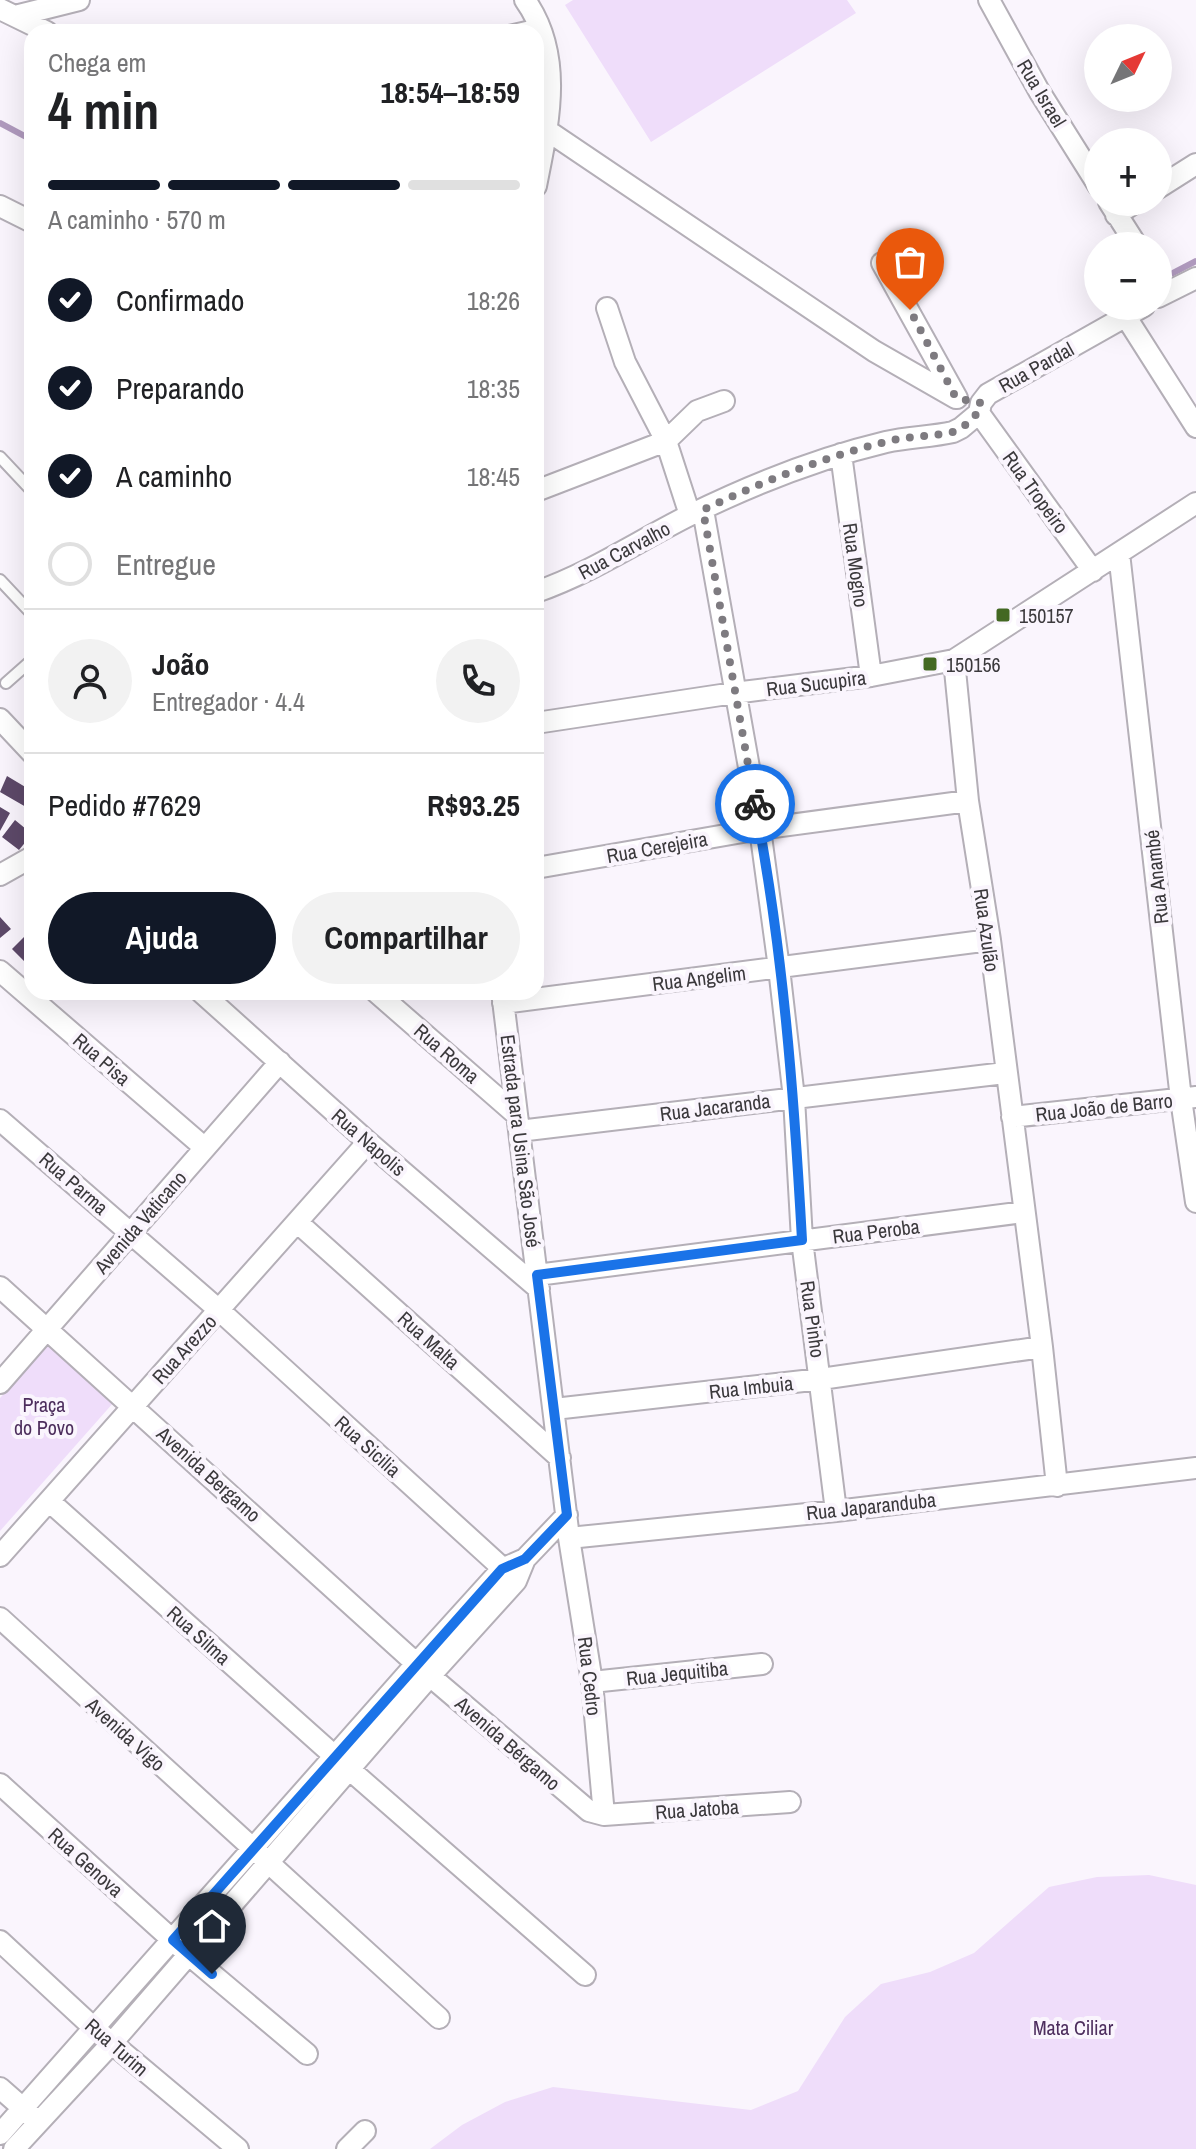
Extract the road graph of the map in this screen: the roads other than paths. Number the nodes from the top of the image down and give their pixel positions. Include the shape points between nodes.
1 (79, 0) edge
2 (989, 0) edge
3 (533, 7) edge
4 (7, 12) edge
5 (31, 24) edge
6 (513, 24) edge
7 (544, 56) edge
8 (548, 131) junction
9 (544, 143) edge
10 (1084, 163) edge
11 (1196, 164) edge
12 (1172, 179) edge
13 (0, 206) edge
14 (24, 218) edge
15 (882, 263) dead end
16 (1196, 278) edge
17 (1172, 286) edge
18 (607, 308) dead end
19 (1120, 320) edge
20 (1128, 320) edge
21 (956, 398) junction
22 (724, 401) dead end
23 (980, 408) junction
24 (1196, 427) edge
25 (666, 441) junction
26 (841, 454) junction
27 (0, 457) edge
28 (24, 482) edge
29 (544, 488) edge
30 (1196, 503) edge
31 (697, 512) junction
32 (1119, 553) junction
33 (1093, 571) junction
34 (0, 580) edge
35 (544, 589) edge
36 (24, 606) edge
37 (954, 660) junction
38 (24, 667) edge
39 (871, 676) junction
40 (6, 683) dead end
41 (734, 693) junction
42 (0, 719) edge
43 (544, 722) edge
44 (0, 732) edge
45 (24, 744) edge
46 (24, 748) edge
47 (968, 801) junction
48 (760, 829) junction
49 (24, 862) edge
50 (544, 867) edge
51 (0, 875) edge
52 (990, 940) junction
53 (779, 968) junction
54 (0, 971) edge
55 (24, 992) edge
56 (544, 993) edge
57 (34, 1000) edge
58 (210, 1000) edge
59 (385, 1000) edge
60 (503, 1000) edge
61 (280, 1062) junction
62 (1005, 1073) junction
63 (794, 1098) junction
64 (1188, 1098) edge
65 (1012, 1117) junction
66 (0, 1120) edge
67 (518, 1123) junction
68 (368, 1142) junction
69 (205, 1148) junction
70 (1196, 1202) edge
71 (1024, 1212) junction
72 (297, 1222) junction
73 (131, 1232) junction
74 (802, 1240) junction
75 (538, 1282) junction
76 (0, 1287) edge
77 (219, 1310) junction
78 (47, 1329) junction
79 (1042, 1347) junction
80 (821, 1379) junction
81 (0, 1383) edge
82 (134, 1406) junction
83 (554, 1409) junction
84 (560, 1458) junction
85 (1196, 1468) edge
86 (1057, 1486) junction
87 (49, 1501) junction
88 (836, 1511) junction
89 (567, 1515) junction
90 (569, 1538) junction
91 (0, 1556) edge
92 (509, 1575) junction
93 (0, 1618) edge
94 (762, 1664) dead end
95 (423, 1669) junction
96 (592, 1682) junction
97 (342, 1763) junction
98 (0, 1784) edge
99 (790, 1802) dead end
100 (604, 1815) junction
101 (260, 1856) junction
102 (0, 1941) edge
103 (180, 1947) junction
104 (585, 1975) dead end
105 (439, 2018) dead end
106 (95, 2029) junction
107 (112, 2043) junction
108 (307, 2054) dead end
109 (0, 2088) edge
110 (31, 2115) junction
111 (365, 2131) dead end
112 (0, 2134) edge
113 (14, 2149) edge
114 (238, 2149) edge
115 (347, 2149) edge

1 - 4 street
2 - 10 street, Rua Israel
3 - 6 lane
4 - 5 street
7 - 8 street via 550,83
8 - 9 street
8 - 21 street via 874,351
11 - 12 street
13 - 14 street
15 - 21 street
16 - 17 street
18 - 25 street, Rua Pinho via 625,362
19 - 23 street, Rua Pardal via 1009,380 988,394
20 - 24 street
21 - 23 street
22 - 25 street via 697,411
23 - 26 street, Rua Carvalho via 953,432
23 - 33 street, Rua Tropeiro
25 - 29 street
25 - 31 street, Rua Pinho
26 - 31 street, Rua Carvalho
26 - 39 street, Rua Mogno
27 - 28 lane
30 - 32 street
31 - 35 street, Rua Carvalho via 617,557
31 - 41 street, Rua Pinho
32 - 33 street
32 - 64 street, Rua Anambé
33 - 37 street
34 - 36 lane
37 - 39 street, Rua Sucupira
37 - 47 street, Rua Azulão
38 - 40 lane
39 - 41 street, Rua Sucupira
41 - 43 street, Rua Sucupira
41 - 48 street, Rua Pinho
42 - 45 street
44 - 46 street
47 - 48 street, Rua Cerejeira
47 - 52 street, Rua Azulão
48 - 50 street, Rua Cerejeira
48 - 53 street, Rua Pinho
49 - 51 street
52 - 53 street, Rua Angelim
52 - 62 street, Rua Azulão
53 - 56 street, Rua Angelim
53 - 63 street, Rua Pinho
54 - 55 street, Rua Pisa
57 - 69 street, Rua Pisa
58 - 61 street, Rua Napolis
59 - 67 street, Rua Roma
60 - 67 street, Estrada para Usina São José
61 - 68 street, Rua Napolis
61 - 69 street, Avenida Vaticano
62 - 63 street, Rua Jacaranda
62 - 65 street, Rua Azulão
63 - 67 street, Rua Jacaranda
63 - 74 street, Rua Pinho
64 - 65 street, Rua João de Barro
64 - 70 street, Rua Anambé
65 - 71 street, Rua Azulão
66 - 73 street, Rua Parma
67 - 75 street, Estrada para Usina São José
68 - 72 street, Rua Arezzo
68 - 75 street, Rua Napolis
69 - 73 street, Avenida Vaticano
71 - 74 street, Rua Peroba
71 - 79 street, Rua Azulão
72 - 77 street, Rua Arezzo
72 - 84 street, Rua Malta
73 - 77 street, Rua Parma
73 - 78 street, Avenida Vaticano
74 - 75 street, Rua Peroba
74 - 80 street, Rua Pinho
75 - 83 street, Estrada para Usina São José
76 - 78 street, Avenida Bergamo
77 - 82 street, Rua Arezzo
77 - 92 street, Rua Sicilia
78 - 81 street, Avenida Vaticano
78 - 82 street, Avenida Bergamo
79 - 80 street, Rua Imbuia
79 - 86 street, Rua Azulão
80 - 83 street, Rua Imbuia
80 - 88 street, Rua Pinho
82 - 87 street, Rua Arezzo
82 - 95 street, Avenida Bergamo
83 - 84 street, Estrada para Usina São José
84 - 89 street, Estrada para Usina São José
85 - 86 street, Rua Japaranduba
86 - 88 street, Rua Japaranduba
87 - 91 street, Rua Arezzo
87 - 97 street, Rua Silma
88 - 90 street, Rua Japaranduba
89 - 90 street
89 - 92 street
90 - 96 street, Rua Cedro
92 - 95 street
93 - 101 street, Avenida Vigo
94 - 96 street, Rua Jequitiba
95 - 97 street
95 - 100 street, Avenida Bérgamo via 576,1803
96 - 100 street, Rua Cedro
97 - 101 street
97 - 104 street, Rua Silma
98 - 103 street, Rua Genova
99 - 100 street, Rua Jatoba
101 - 103 street
101 - 105 street, Avenida Vigo
102 - 106 street, Rua Turim
103 - 106 street
103 - 107 street
103 - 108 street, Rua Genova
106 - 107 street, Rua Turim
106 - 110 street
107 - 110 street
107 - 114 street, Rua Turim
109 - 110 street
110 - 112 street
110 - 113 street
111 - 115 street

